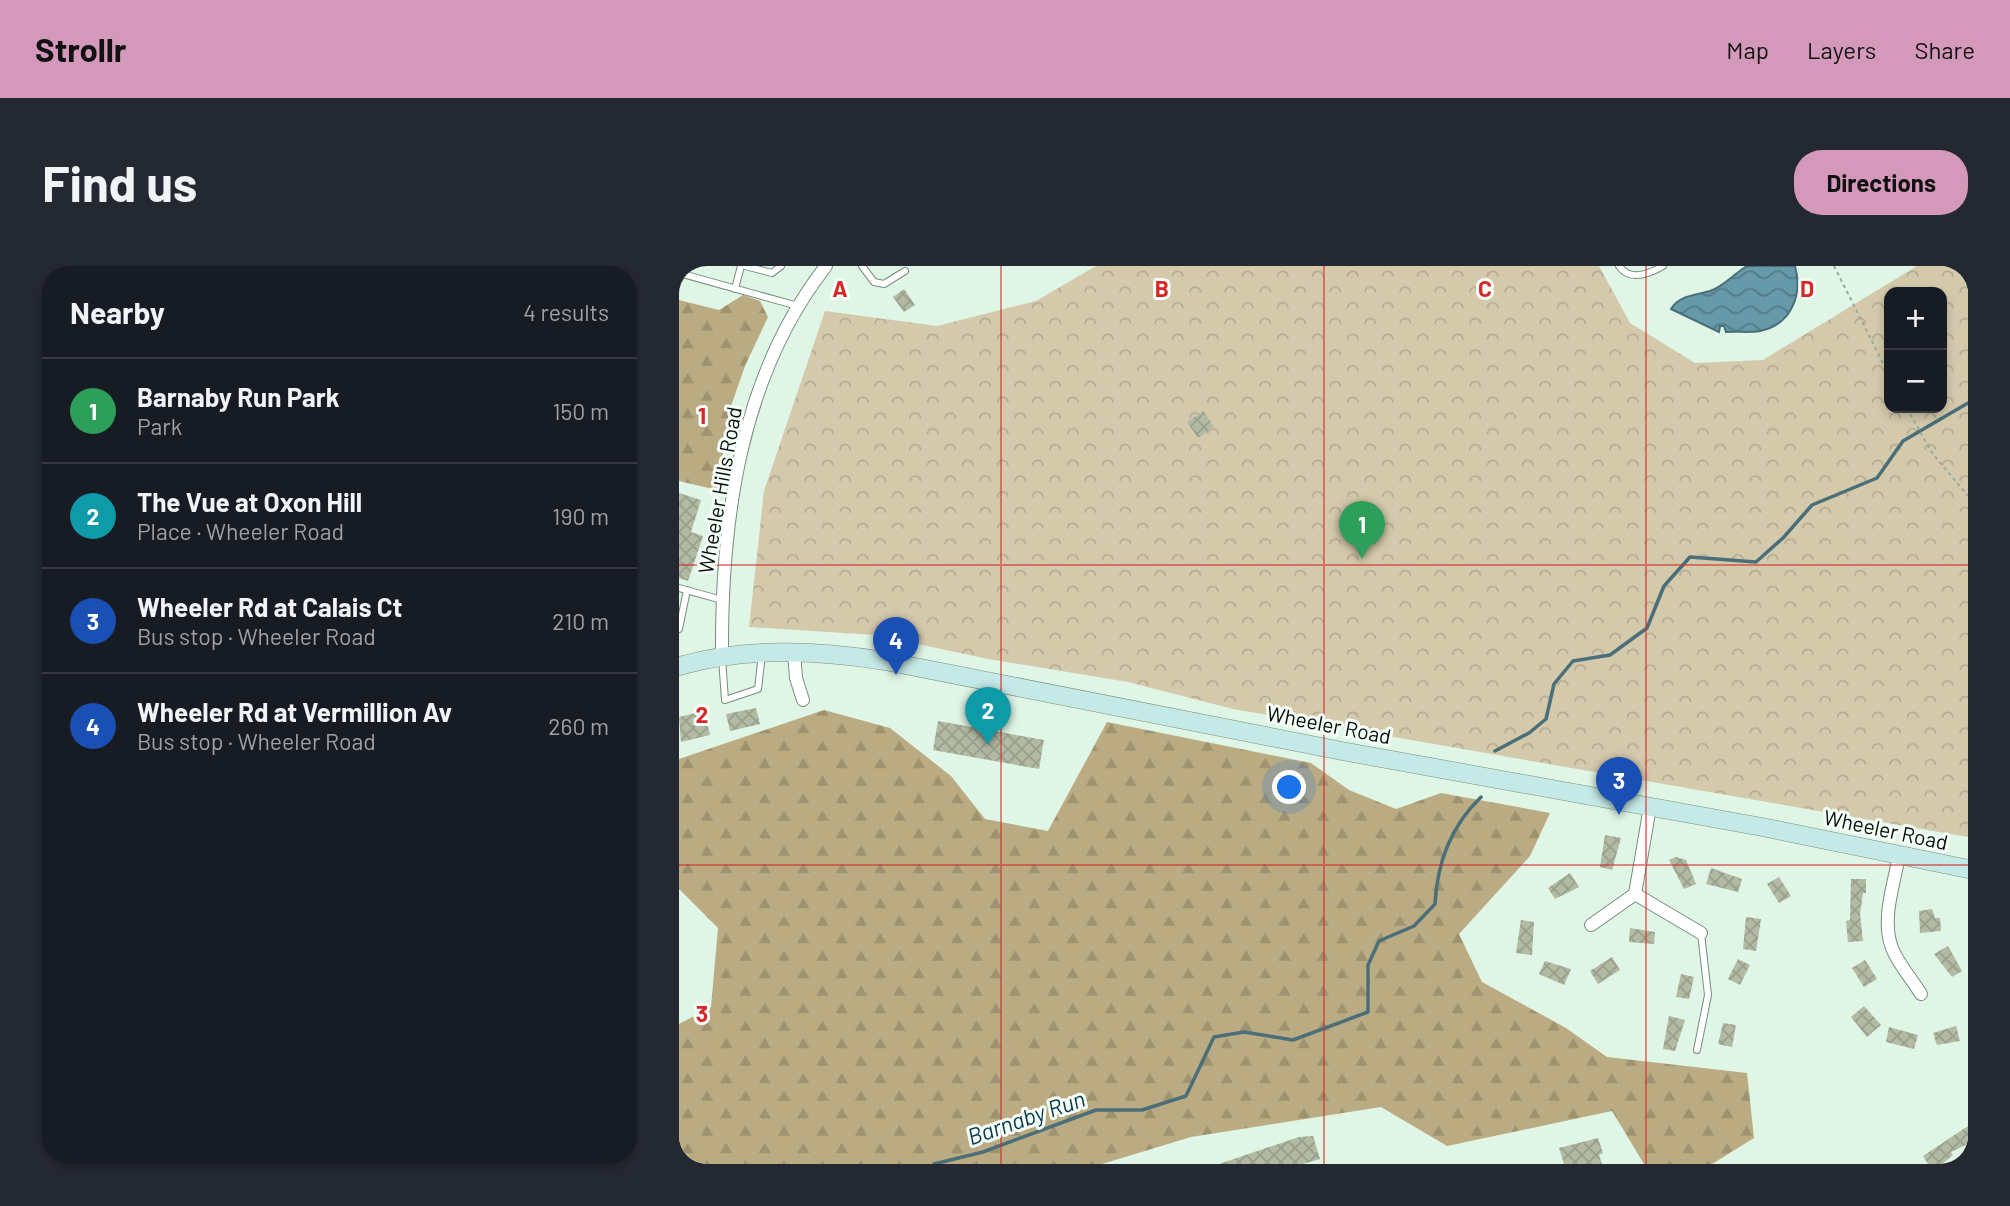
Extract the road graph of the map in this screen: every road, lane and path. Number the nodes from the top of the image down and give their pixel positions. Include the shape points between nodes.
1 (743, 266) edge
2 (782, 266) edge
3 (826, 266) edge
4 (862, 266) edge
5 (1619, 266) edge
6 (1663, 266) edge
7 (1834, 266) edge
8 (905, 271) dead end
9 (679, 272) edge
10 (735, 289) junction
11 (798, 306) junction
12 (1884, 365) edge
13 (1910, 413) edge
14 (1968, 496) edge
15 (679, 588) edge
16 (687, 590) junction
17 (722, 600) junction
18 (679, 629) edge
19 (762, 652) junction
20 (794, 652) junction
21 (722, 656) junction
22 (679, 666) edge
23 (803, 700) dead end
24 (1650, 807) junction
25 (1899, 856) junction
26 (1968, 869) edge
27 (1635, 894) junction
28 (1591, 925) dead end
29 (1702, 933) joint
30 (1921, 994) dead end
31 (1697, 1050) dead end

1 - 2 lane via 772,273
1 - 10 lane
3 - 11 street, Wheeler Hills Road
4 - 8 lane via 874,282 884,284
5 - 6 lane via 1639,276
7 - 12 path
9 - 10 lane
10 - 11 lane
11 - 17 street, Wheeler Hills Road via 772,352 746,428
13 - 14 path via 1944,470
15 - 16 lane
16 - 17 lane
16 - 18 lane
17 - 21 street, Wheeler Hills Road
19 - 20 main road, Wheeler Road
19 - 21 main road, Wheeler Road
19 - 21 lane via 758,689 726,700
20 - 23 street
20 - 24 main road, Wheeler Road via 937,669 1316,746
21 - 22 main road, Wheeler Road
24 - 25 main road, Wheeler Road
24 - 27 street
25 - 26 main road, Wheeler Road
25 - 30 street via 1888,936
27 - 28 street
27 - 29 street
29 - 31 lane via 1708,995

